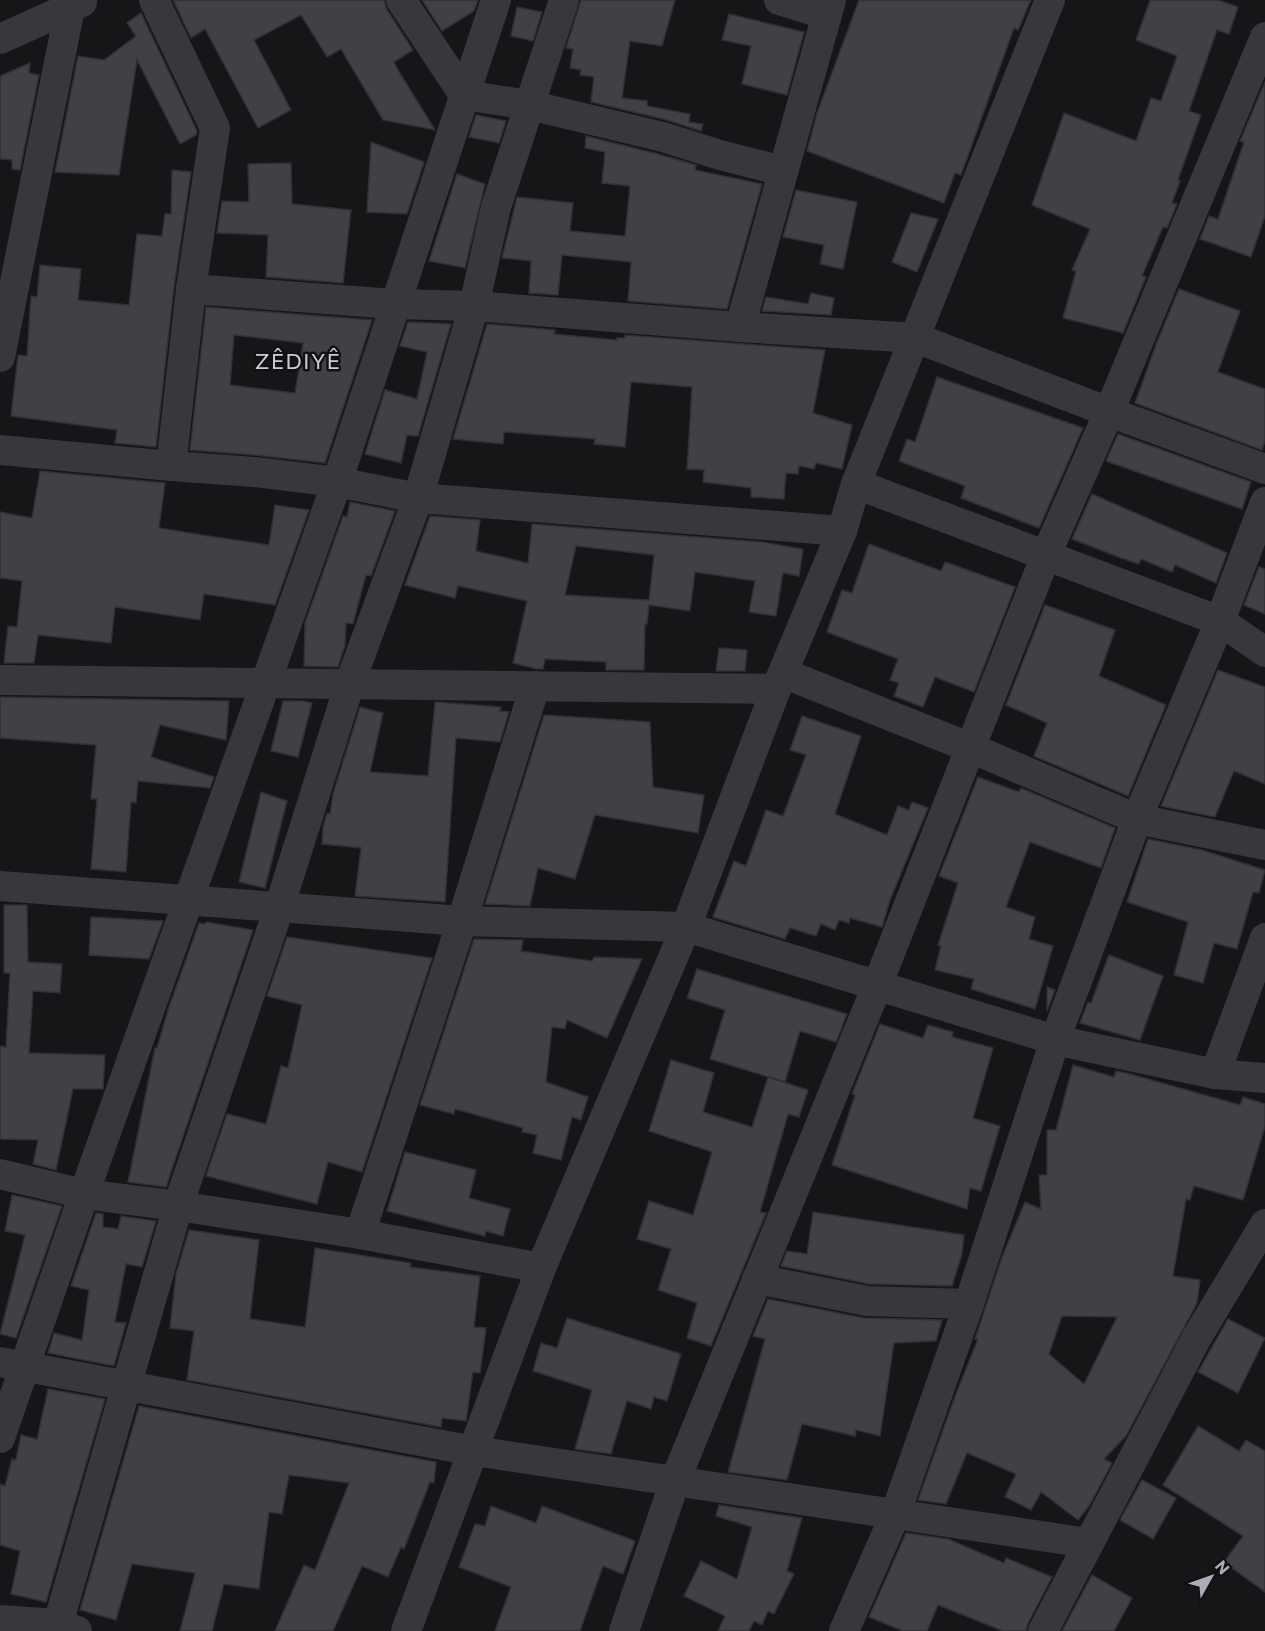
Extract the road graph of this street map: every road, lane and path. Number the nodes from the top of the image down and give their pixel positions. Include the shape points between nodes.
1 (154, 0) edge
2 (401, 0) edge
3 (496, 0) edge
4 (564, 0) edge
5 (779, 0) edge
6 (1050, 0) edge
7 (77, 4) edge
8 (829, 7) edge
9 (1265, 37) edge
10 (0, 39) edge
11 (464, 95) junction
12 (529, 105) junction
13 (783, 171) junction
14 (191, 289) junction
15 (394, 304) junction
16 (474, 306) junction
17 (740, 327) junction
18 (916, 338) junction
19 (0, 357) edge
20 (1109, 412) junction
21 (0, 450) edge
22 (171, 466) junction
23 (1265, 468) edge
24 (337, 482) junction
25 (856, 484) junction
26 (418, 498) junction
27 (1265, 502) edge
28 (842, 531) junction
29 (1046, 555) junction
30 (1220, 621) junction
31 (1265, 652) edge
32 (0, 680) edge
33 (268, 681) junction
34 (780, 681) junction
35 (350, 683) junction
36 (535, 686) junction
37 (971, 748) junction
38 (1137, 819) junction
39 (1265, 845) edge
40 (0, 886) edge
41 (188, 902) junction
42 (279, 908) junction
43 (462, 921) junction
44 (686, 927) junction
45 (1265, 938) edge
46 (877, 986) junction
47 (1056, 1040) junction
48 (1215, 1074) junction
49 (1265, 1078) edge
50 (0, 1174) edge
51 (84, 1194) junction
52 (178, 1206) junction
53 (1265, 1224) edge
54 (360, 1234) junction
55 (541, 1268) junction
56 (757, 1280) junction
57 (969, 1304) junction
58 (13, 1365) edge
59 (126, 1386) junction
60 (0, 1438) edge
61 (474, 1451) junction
62 (675, 1481) junction
63 (895, 1515) junction
64 (1088, 1543) junction
65 (0, 1620) edge
66 (64, 1629) edge
67 (406, 1631) edge
68 (624, 1631) edge
69 (844, 1631) edge
70 (1043, 1631) edge

1 - 14 street via 215,128
2 - 11 street
3 - 11 street
4 - 12 street
5 - 8 street
6 - 18 street
7 - 10 street
7 - 19 street
8 - 13 street
9 - 20 street
11 - 12 street
11 - 15 street
12 - 13 street
12 - 16 street via 496,207
13 - 17 street
14 - 15 street
14 - 22 street
15 - 16 street
15 - 24 street
16 - 17 street
16 - 26 street
17 - 18 street
18 - 20 street
18 - 25 street
20 - 23 street
20 - 29 street
21 - 22 street
22 - 24 street
24 - 26 street
24 - 33 street
25 - 28 street
25 - 29 street
26 - 28 street
26 - 35 street
27 - 30 street
28 - 34 street
29 - 30 street
29 - 37 street
30 - 31 street
30 - 38 street
32 - 33 street
33 - 35 street
33 - 41 street
34 - 36 street
34 - 37 street
34 - 44 street
35 - 36 street
35 - 42 street
36 - 43 street
37 - 38 street
37 - 46 street
38 - 39 street
38 - 47 street
40 - 41 street
41 - 42 street
41 - 51 street
42 - 43 street
42 - 52 street
43 - 44 street
43 - 54 street
44 - 46 street
44 - 55 street
45 - 48 street
46 - 47 street
46 - 56 street
47 - 48 street
47 - 57 street
48 - 49 street
50 - 51 street
51 - 52 street
51 - 58 street
52 - 54 street
52 - 59 street
53 - 64 street via 1197,1337
54 - 55 street
55 - 61 street
56 - 57 street via 867,1301
56 - 62 street
57 - 63 street
58 - 59 street
58 - 60 street
59 - 61 street
59 - 66 street
61 - 62 street
61 - 67 street
62 - 63 street
62 - 68 street
63 - 64 street
63 - 69 street
64 - 70 street
65 - 66 street

